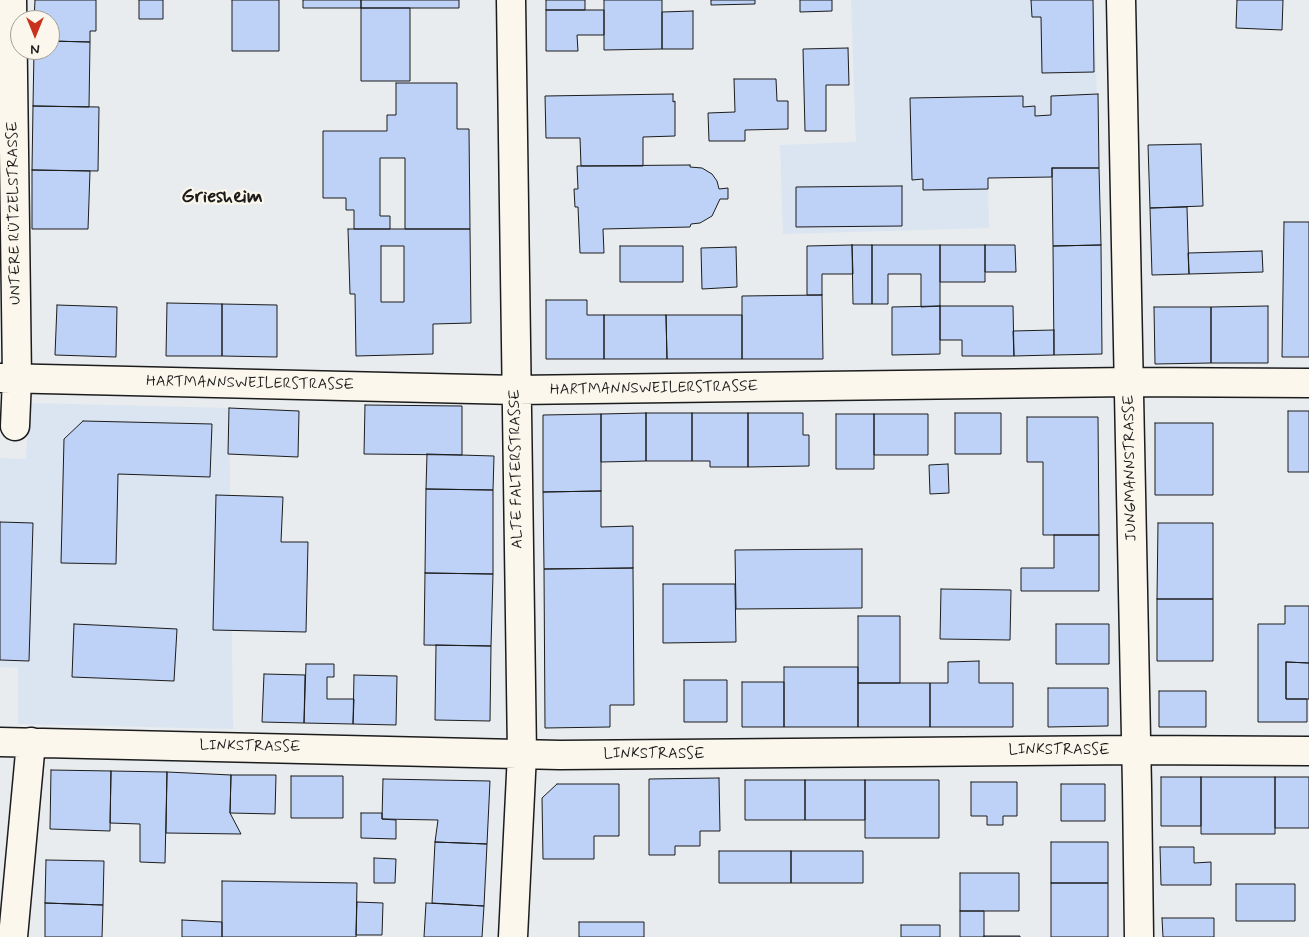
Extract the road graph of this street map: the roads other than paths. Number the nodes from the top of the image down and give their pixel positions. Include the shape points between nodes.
1 (12, 0) edge
2 (512, 0) edge
3 (1122, 0) edge
4 (8, 379) edge
5 (1129, 382) junction
6 (1309, 383) edge
7 (516, 390) junction
8 (15, 426) dead end
9 (0, 742) edge
10 (31, 742) junction
11 (1136, 750) junction
12 (1309, 751) edge
13 (522, 754) junction
14 (13, 937) edge
15 (513, 937) edge
16 (1139, 937) edge

1 - 4 street, UNTERE RÜTZELSTRASSE
2 - 7 street, ALTE FALTERSTRASSE
3 - 5 street, JUNGMANNSTRASSE
4 - 7 street, HARTMANNSWEILERSTRASSE
4 - 8 street, UNTERE RÜTZELSTRASSE
5 - 6 street, HARTMANNSWEILERSTRASSE
5 - 7 street, HARTMANNSWEILERSTRASSE
5 - 11 street, JUNGMANNSTRASSE
7 - 13 street, ALTE FALTERSTRASSE
9 - 10 street, LINKSTRASSE
10 - 13 street, LINKSTRASSE
10 - 14 street
11 - 12 street, LINKSTRASSE
11 - 13 street, LINKSTRASSE
11 - 16 street, JUNGMANNSTRASSE
13 - 15 street, ALTE FALTERSTRASSE

